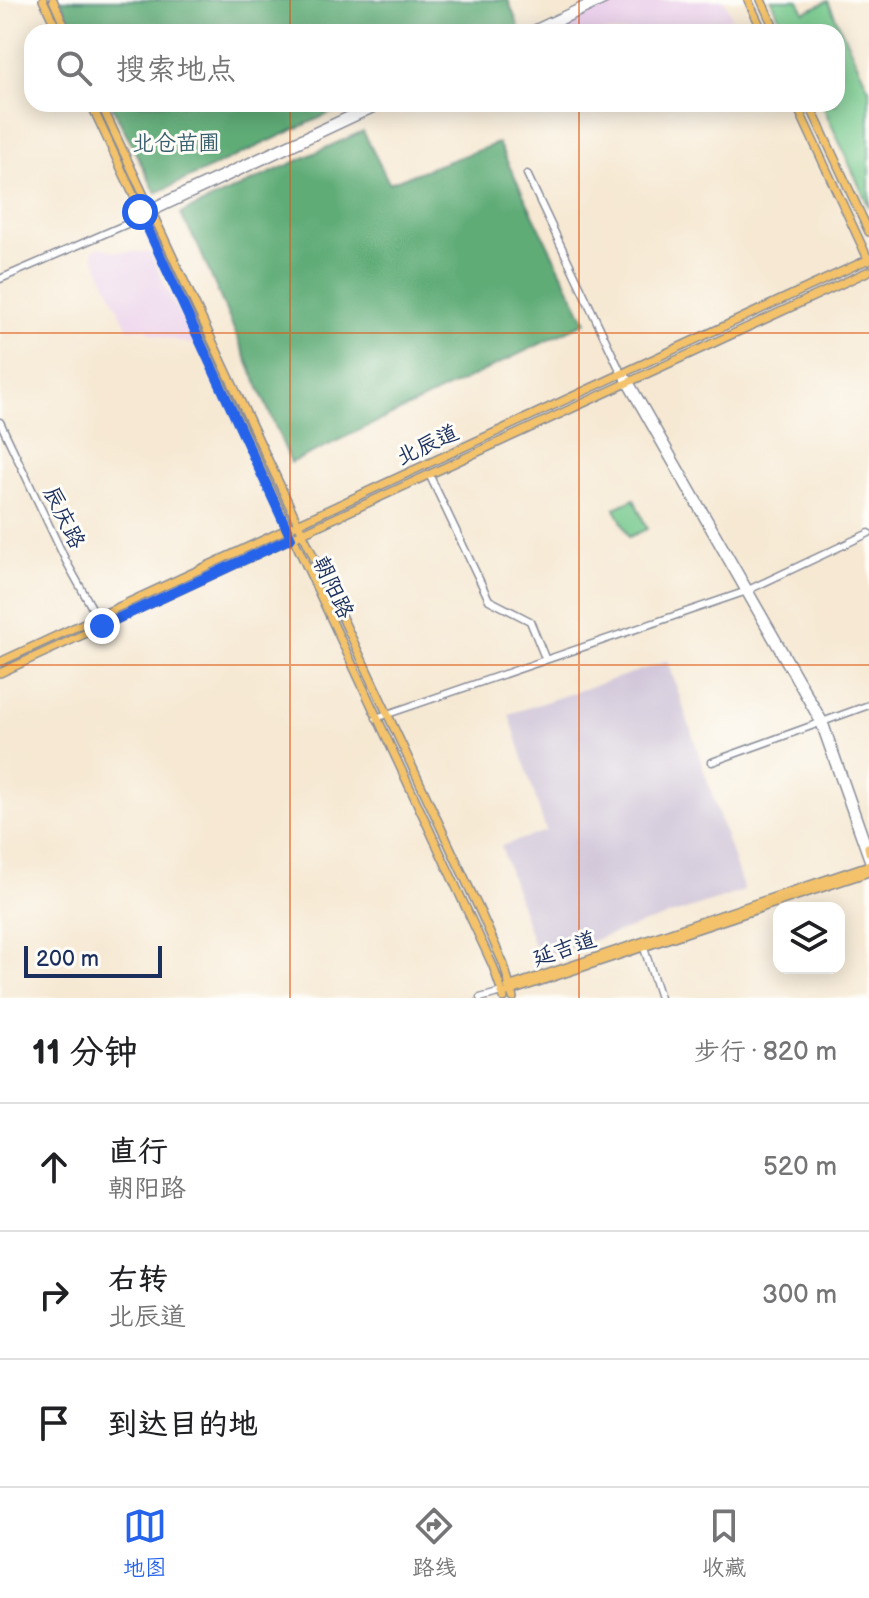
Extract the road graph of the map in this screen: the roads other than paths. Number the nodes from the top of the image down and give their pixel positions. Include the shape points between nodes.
1 (43, 0) edge
2 (53, 0) edge
3 (595, 0) edge
4 (606, 0) edge
5 (748, 0) edge
6 (761, 0) edge
7 (54, 24) edge
8 (64, 24) edge
9 (544, 24) edge
10 (555, 24) edge
11 (759, 24) edge
12 (772, 24) edge
13 (95, 112) edge
14 (105, 112) edge
15 (356, 112) edge
16 (366, 112) edge
17 (800, 112) edge
18 (813, 112) edge
19 (527, 174) dead end
20 (152, 210) junction
21 (142, 215) junction
22 (869, 232) edge
23 (869, 260) edge
24 (869, 271) edge
25 (0, 279) edge
26 (621, 373) junction
27 (629, 382) junction
28 (0, 424) edge
29 (429, 474) junction
30 (298, 524) junction
31 (287, 529) junction
32 (303, 533) junction
33 (869, 533) edge
34 (291, 538) junction
35 (747, 591) junction
36 (95, 618) junction
37 (101, 627) junction
38 (545, 658) junction
39 (0, 662) edge
40 (0, 673) edge
41 (869, 705) edge
42 (387, 713) junction
43 (376, 718) junction
44 (822, 722) junction
45 (712, 762) dead end
46 (869, 849) edge
47 (869, 864) edge
48 (869, 872) edge
49 (859, 876) junction
50 (644, 948) junction
51 (512, 992) edge
52 (503, 995) edge
53 (480, 998) edge
54 (660, 998) edge

1 - 7 main road
2 - 8 main road
3 - 9 street
4 - 10 street
5 - 11 main road
6 - 12 main road
13 - 21 main road, 朝阳路
14 - 20 main road, 朝阳路
15 - 20 street
16 - 20 street
17 - 23 main road
18 - 22 main road
19 - 26 street
20 - 21 street
20 - 30 main road, 朝阳路
21 - 25 street
21 - 31 main road, 朝阳路
23 - 26 main road, 北辰道
24 - 27 main road, 北辰道
26 - 27 street
26 - 30 main road, 北辰道
27 - 29 main road, 北辰道
27 - 35 street
28 - 36 street, 辰庆路
29 - 32 main road, 北辰道
29 - 38 street via 489,600 530,621
30 - 31 main road, 北辰道
30 - 32 main road, 朝阳路
31 - 34 main road, 朝阳路
31 - 36 main road, 北辰道
32 - 34 main road, 北辰道
32 - 42 main road, 朝阳路
33 - 35 street
34 - 37 main road, 北辰道
34 - 43 main road, 朝阳路
35 - 38 street
35 - 44 street
36 - 37 street, 辰庆路
36 - 39 main road, 北辰道
37 - 40 main road, 北辰道
38 - 42 street
41 - 44 street
42 - 43 street
42 - 51 main road, 朝阳路
43 - 52 main road, 朝阳路
44 - 45 street
44 - 46 street
44 - 47 street
47 - 49 main road
47 - 51 main road, 延吉道
48 - 49 main road, 延吉道
49 - 50 main road, 延吉道
50 - 51 main road, 延吉道
50 - 54 street
51 - 52 main road, 延吉道
52 - 53 street

